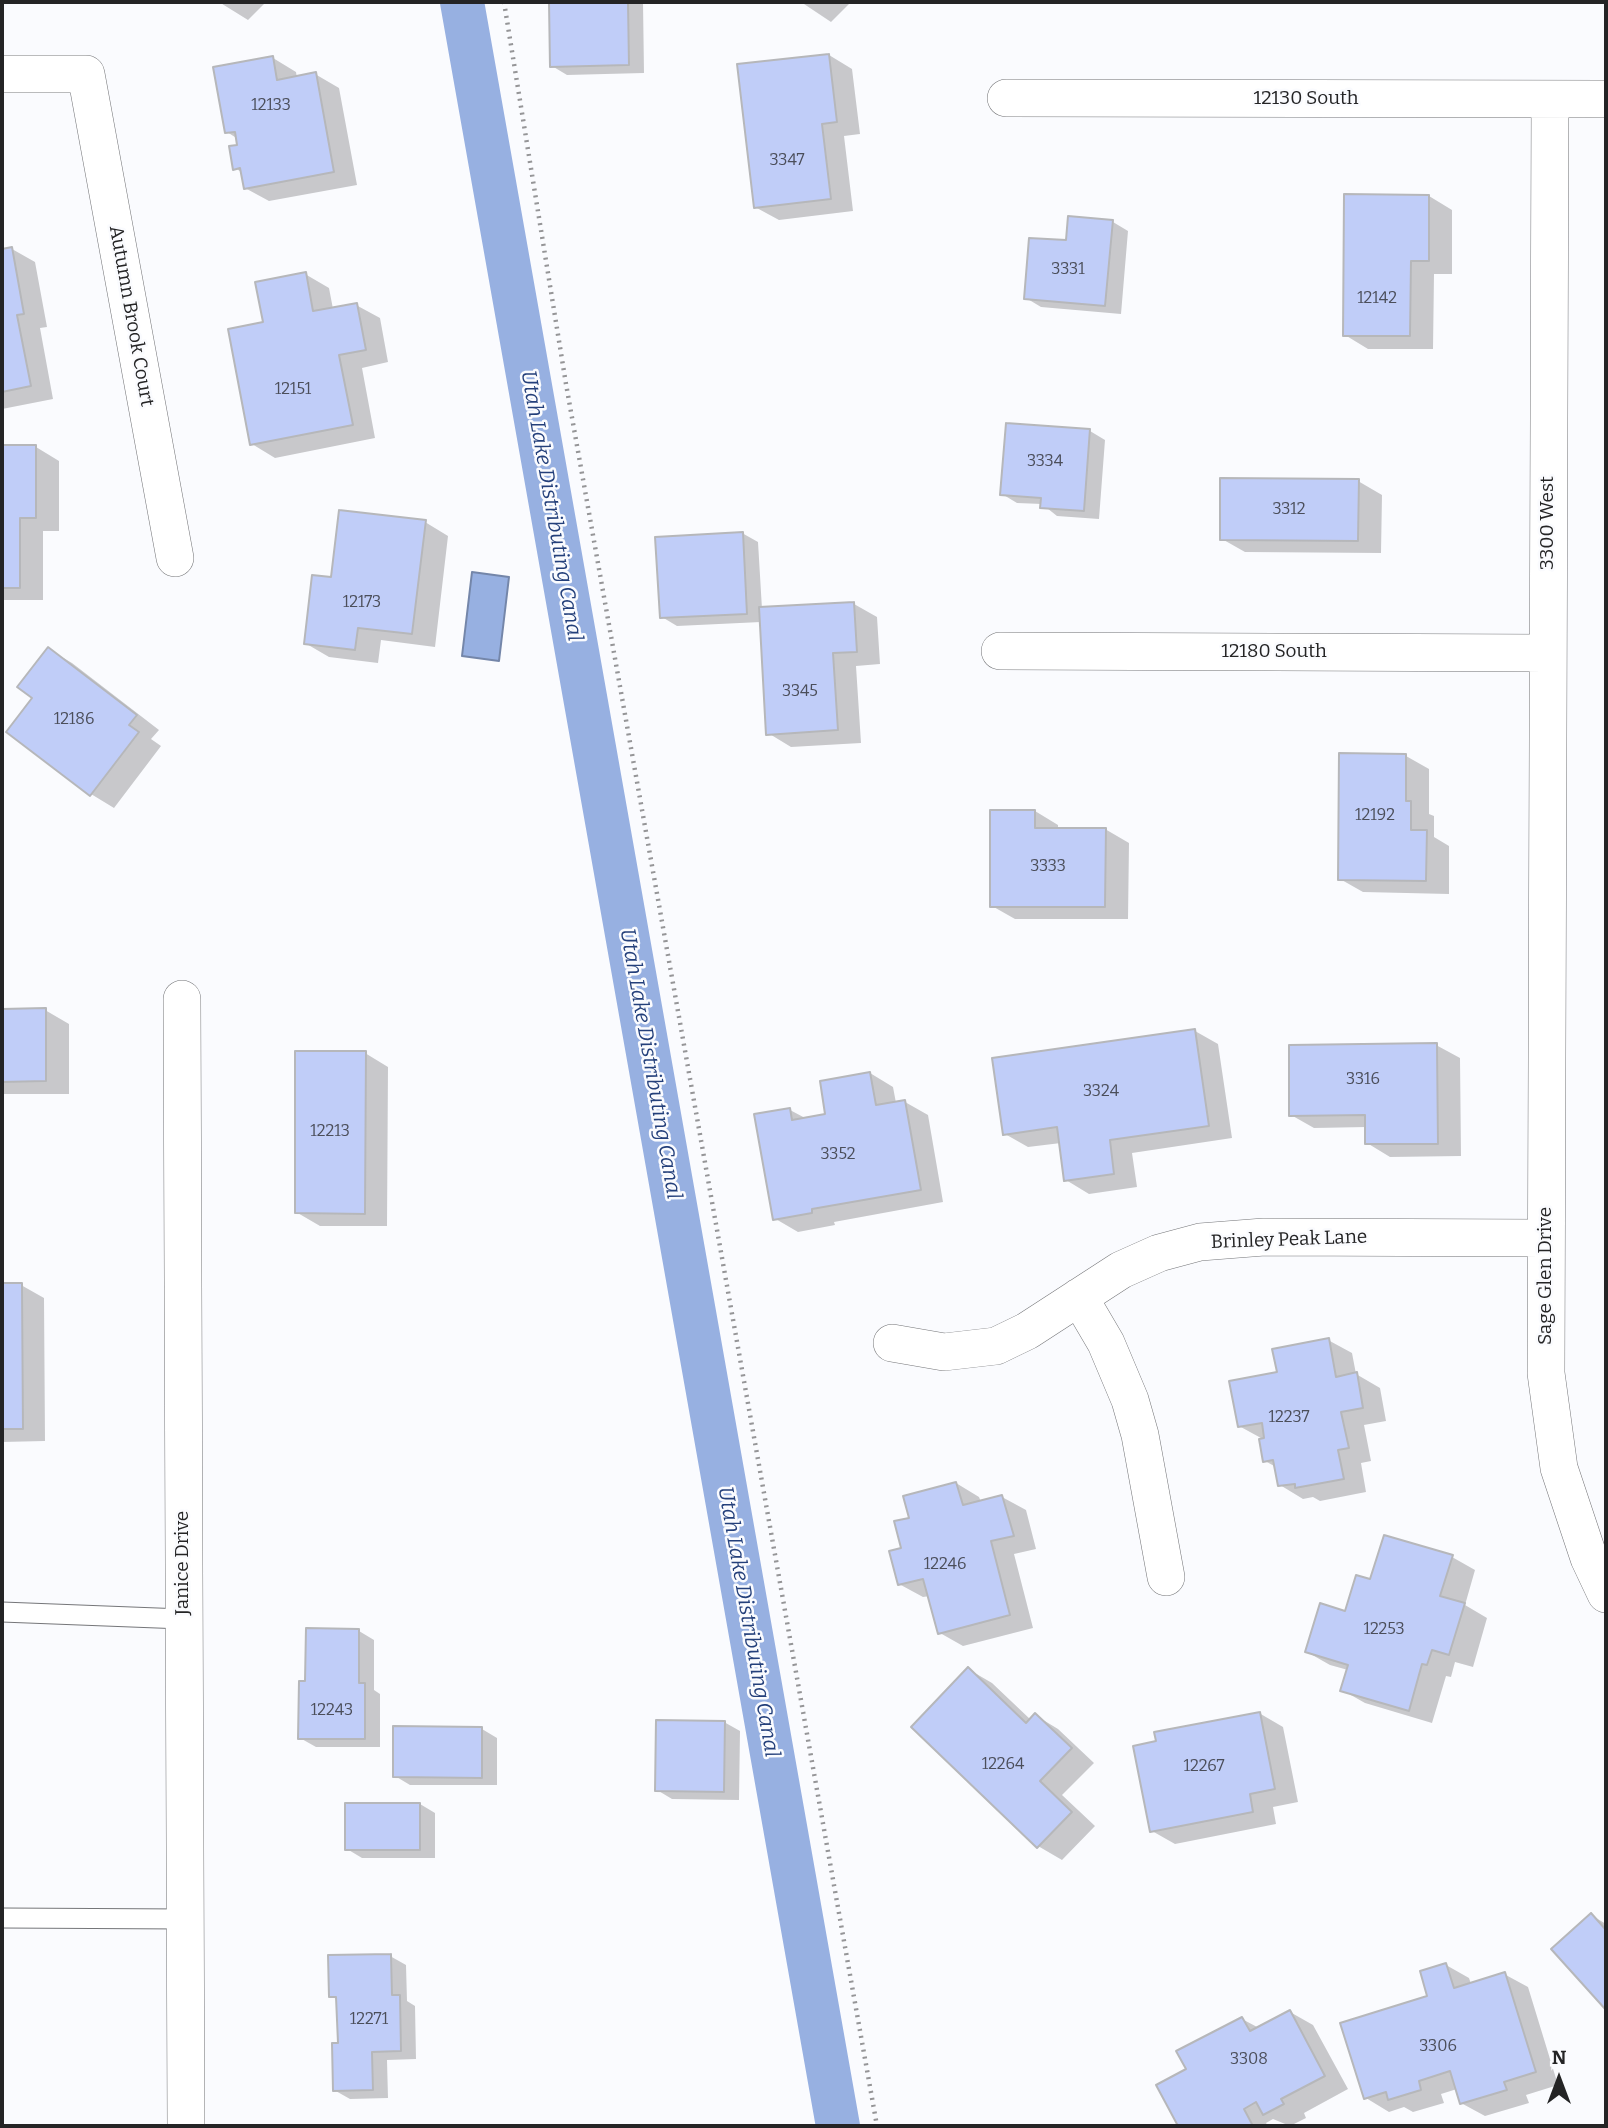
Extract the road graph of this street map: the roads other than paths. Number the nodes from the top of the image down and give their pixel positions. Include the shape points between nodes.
1 (2, 74) edge
2 (1006, 98) dead end
3 (1550, 99) junction
4 (1606, 99) edge
5 (175, 558) dead end
6 (1000, 651) dead end
7 (1548, 653) junction
8 (1547, 948) joint
9 (182, 999) dead end
10 (1545, 1238) junction
11 (1079, 1297) junction
12 (892, 1343) dead end
13 (1166, 1577) dead end
14 (1606, 1594) edge
15 (2, 1612) edge
16 (183, 1619) junction
17 (2, 1918) edge
18 (184, 1919) junction
19 (186, 2126) edge

1 - 5 street, Autumn Brook Court via 86,74
2 - 3 street, 12130 South
3 - 4 street, 12130 South
3 - 7 street, 3300 West
6 - 7 street, 12180 South
7 - 8 street, 3300 West
8 - 10 street, Sage Glen Drive
9 - 16 street, Janice Drive
10 - 11 street, Brinley Peak Lane via 1232,1238 1159,1253
10 - 14 street, Sage Glen Drive via 1551,1421 1572,1513
11 - 12 street, Brinley Peak Lane via 996,1346 944,1352
11 - 13 street via 1106,1343 1130,1399
15 - 16 lane
16 - 18 street, Janice Drive
17 - 18 lane
18 - 19 street, Janice Drive

